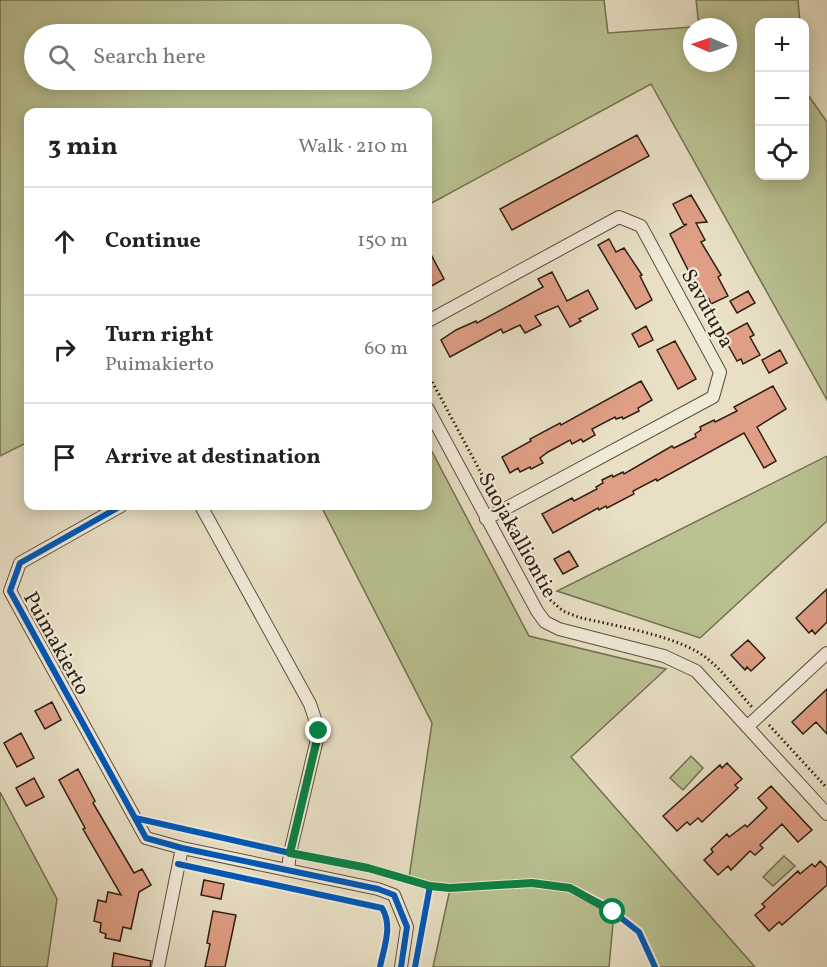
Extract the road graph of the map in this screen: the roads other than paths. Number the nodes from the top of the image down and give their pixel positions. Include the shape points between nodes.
1 (432, 319) edge
2 (432, 417) edge
3 (114, 510) edge
4 (203, 510) edge
5 (486, 519) junction
6 (827, 653) edge
7 (747, 727) junction
8 (827, 814) edge
9 (182, 848) junction
10 (288, 870) junction
11 (158, 967) edge
12 (401, 967) edge

1 - 5 street, Savutupa via 619,217 641,226 720,372 713,397
2 - 5 street, Suojakalliontie
3 - 9 street, Puimakierto via 20,563 10,591 146,838
4 - 10 street via 310,704 319,731
5 - 7 street, Suojakalliontie via 545,622 664,656 696,670
6 - 7 street
7 - 8 street, Suojakalliontie
9 - 10 street
9 - 11 street
10 - 12 street via 394,895 406,927

